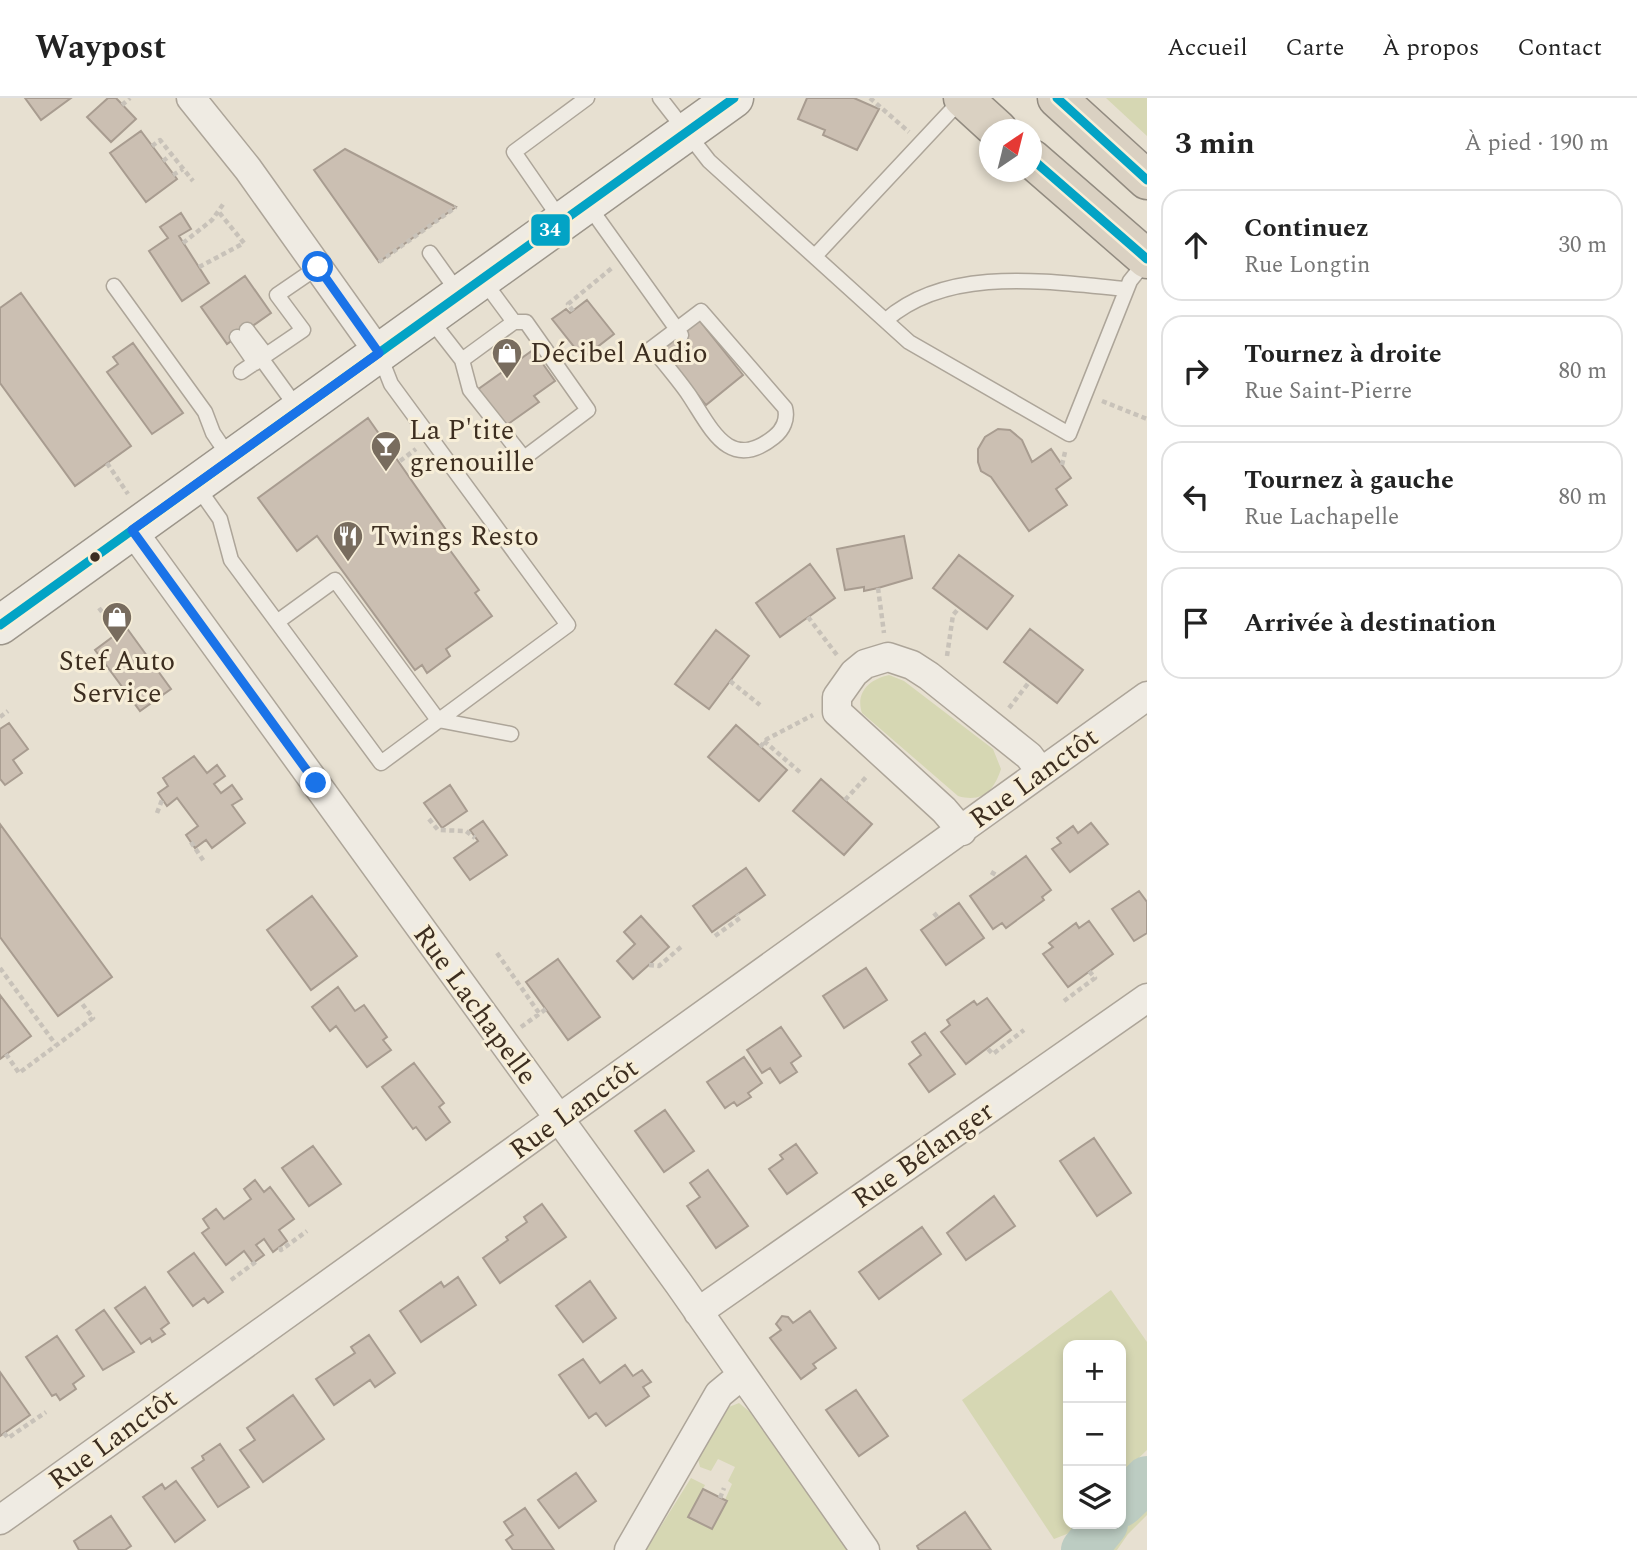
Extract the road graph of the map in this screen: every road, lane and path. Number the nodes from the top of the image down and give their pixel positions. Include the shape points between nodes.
1 (130, 98) edge
2 (191, 98) edge
3 (587, 98) edge
4 (660, 98) edge
5 (734, 98) edge
6 (870, 98) edge
7 (963, 98) edge
8 (1057, 98) edge
9 (122, 105) dead end
10 (891, 116) dead end
11 (986, 119) edge
12 (687, 132) junction
13 (152, 146) dead end
14 (172, 154) junction
15 (163, 161) dead end
16 (183, 169) junction
17 (1042, 170) edge
18 (173, 175) dead end
19 (1147, 180) edge
20 (193, 181) dead end
21 (224, 203) dead end
22 (456, 207) dead end
23 (218, 211) junction
24 (575, 212) junction
25 (183, 243) dead end
26 (430, 253) dead end
27 (814, 256) junction
28 (626, 257) junction
29 (379, 262) dead end
30 (199, 267) dead end
31 (318, 267) junction
32 (1140, 269) edge
33 (114, 286) dead end
34 (471, 287) junction
35 (573, 311) dead end
36 (429, 318) junction
37 (886, 320) junction
38 (514, 322) junction
39 (678, 332) junction
40 (242, 334) dead end
41 (379, 353) junction
42 (261, 359) junction
43 (462, 360) junction
44 (241, 372) dead end
45 (1085, 394) junction
46 (299, 411) junction
47 (1147, 419) edge
48 (231, 459) junction
49 (107, 463) dead end
50 (196, 484) junction
51 (130, 512) junction
52 (878, 589) dead end
53 (99, 608) dead end
54 (959, 608) dead end
55 (808, 617) dead end
56 (277, 622) junction
57 (0, 625) edge
58 (118, 633) dead end
59 (887, 657) junction
60 (852, 675) junction
61 (730, 681) dead end
62 (1030, 681) dead end
63 (943, 687) junction
64 (1147, 696) edge
65 (836, 703) junction
66 (760, 705) dead end
67 (8, 711) dead end
68 (0, 717) edge
69 (438, 720) junction
70 (993, 728) junction
71 (511, 734) dead end
72 (764, 741) junction
73 (760, 747) dead end
74 (884, 757) junction
75 (1041, 772) junction
76 (802, 774) dead end
77 (162, 800) dead end
78 (845, 800) dead end
79 (157, 813) dead end
80 (429, 818) dead end
81 (962, 831) junction
82 (475, 838) dead end
83 (191, 842) dead end
84 (205, 863) dead end
85 (991, 872) dead end
86 (998, 876) dead end
87 (737, 914) dead end
88 (715, 936) dead end
89 (681, 947) dead end
90 (496, 953) dead end
91 (649, 965) dead end
92 (0, 968) edge
93 (1089, 971) dead end
94 (1147, 998) edge
95 (80, 1001) dead end
96 (1064, 1001) dead end
97 (540, 1013) dead end
98 (1024, 1030) dead end
99 (56, 1045) junction
100 (988, 1049) dead end
101 (6, 1054) dead end
102 (560, 1120) junction
103 (307, 1231) dead end
104 (280, 1247) dead end
105 (257, 1261) dead end
106 (231, 1280) dead end
107 (698, 1312) junction
108 (742, 1375) junction
109 (46, 1412) dead end
110 (4, 1433) dead end
111 (724, 1488) dead end
112 (720, 1498) dead end
113 (0, 1520) edge
114 (629, 1550) edge
115 (865, 1550) edge

1 - 9 path
2 - 31 street
3 - 24 lane via 514,152
4 - 12 lane
5 - 12 main road
6 - 10 path
7 - 11 highway
7 - 27 lane
8 - 19 highway
12 - 24 main road
12 - 27 lane via 709,161
13 - 14 path via 160,140
14 - 15 path
14 - 16 path
16 - 18 path
16 - 20 path
17 - 32 highway
21 - 23 path
22 - 29 path
23 - 25 path
23 - 30 path via 244,243
24 - 28 lane
24 - 34 main road
26 - 34 lane
27 - 37 lane
28 - 35 path via 568,304
28 - 39 lane
31 - 41 street
31 - 42 lane via 277,295 303,330
32 - 37 lane via 1046,282 995,283 919,296
32 - 45 lane
33 - 48 lane via 205,412
34 - 36 main road
34 - 38 lane
36 - 41 main road
36 - 43 lane
37 - 45 lane via 909,342 1069,434
38 - 43 lane
38 - 43 lane via 526,322 588,410 524,458 470,390
39 - 39 lane via 652,348 722,442 746,450 779,433 787,415 785,408 701,311
40 - 42 lane
41 - 46 main road
41 - 69 lane via 391,384 568,625
42 - 44 lane
42 - 46 lane
45 - 47 path
46 - 48 main road
48 - 50 main road
49 - 51 path
50 - 51 main road
50 - 56 lane via 220,519 231,560
51 - 57 main road
51 - 102 street, Rue Lachapelle
52 - 59 path
53 - 58 path
54 - 63 path via 953,615
55 - 60 path
56 - 69 lane via 335,580
56 - 69 lane via 381,763
59 - 60 street via 864,664
59 - 63 street via 912,666
60 - 65 street
61 - 66 path
62 - 70 path
63 - 70 street
64 - 75 street, Rue Lanctôt
65 - 72 path
65 - 74 street via 846,723
67 - 68 path
69 - 71 lane
70 - 75 street via 1029,756
72 - 73 path
72 - 76 path
74 - 78 path
74 - 81 street
75 - 81 street, Rue Lanctôt
77 - 79 path
80 - 82 path via 438,830 466,831
81 - 102 street, Rue Lanctôt
83 - 84 path
85 - 86 path
87 - 88 path via 740,918
89 - 91 path via 659,966
90 - 97 path
92 - 99 path
93 - 96 path via 1095,978
94 - 107 street, Rue Bélanger
95 - 99 path via 93,1018
98 - 100 path via 993,1054
99 - 101 path via 19,1073
102 - 107 street, Rue Lachapelle
102 - 113 street, Rue Lanctôt
103 - 104 path
105 - 106 path
107 - 108 street, Rue Lachapelle
108 - 114 street via 719,1394
108 - 115 street, Rue Lachapelle
109 - 110 path via 8,1438
111 - 112 path

